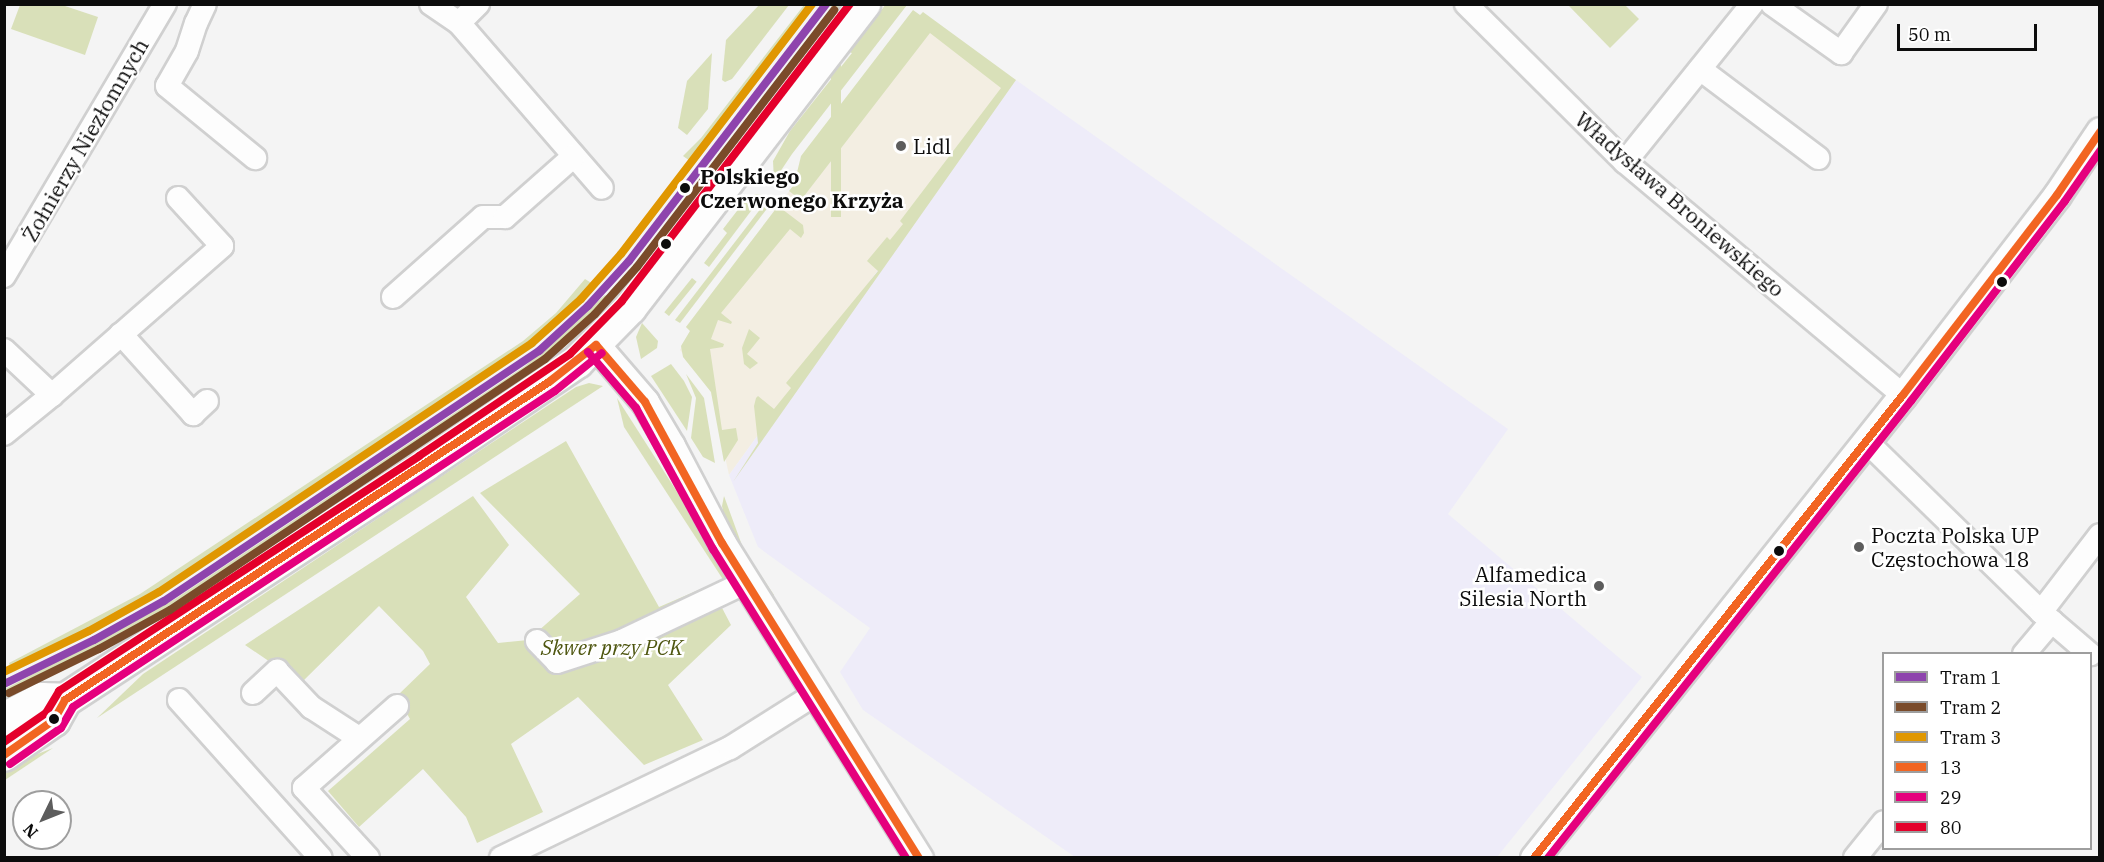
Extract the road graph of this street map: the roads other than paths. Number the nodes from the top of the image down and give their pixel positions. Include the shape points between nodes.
1 (165, 4) edge
2 (205, 4) edge
3 (431, 4) edge
4 (478, 4) edge
5 (864, 4) edge
6 (1466, 4) edge
7 (1752, 4) edge
8 (1772, 4) edge
9 (1876, 4) edge
10 (459, 23) junction
11 (1700, 69) junction
12 (2100, 131) edge
13 (574, 156) junction
14 (255, 158) dead end
15 (1818, 158) dead end
16 (1625, 162) junction
17 (602, 188) dead end
18 (178, 198) dead end
19 (4, 276) edge
20 (393, 297) dead end
21 (121, 334) junction
22 (596, 345) junction
23 (4, 350) edge
24 (52, 395) junction
25 (1903, 395) junction
26 (207, 401) dead end
27 (4, 434) edge
28 (1866, 441) junction
29 (2100, 535) edge
30 (746, 582) junction
31 (2046, 616) junction
32 (537, 641) dead end
33 (2025, 652) edge
34 (2088, 652) edge
35 (253, 693) dead end
36 (817, 693) junction
37 (65, 700) junction
38 (179, 700) dead end
39 (398, 706) dead end
40 (4, 720) edge
41 (359, 738) junction
42 (4, 755) edge
43 (1882, 824) edge
44 (321, 858) edge
45 (368, 858) edge
46 (501, 858) edge
47 (919, 858) edge
48 (1534, 858) edge
49 (1855, 858) edge

1 - 19 street, Żołnierzy Niezłomnych
2 - 14 street via 187,51 167,86
3 - 10 street
4 - 10 street
5 - 22 main road via 630,308
6 - 16 street, Władysława Broniewskiego
7 - 11 street
8 - 9 street via 1841,53
10 - 13 street
11 - 15 street
11 - 16 street
12 - 25 street via 2057,195
13 - 17 street
13 - 20 street via 505,217 483,217
16 - 25 street, Władysława Broniewskiego
18 - 21 street via 222,246
21 - 24 street
21 - 26 street via 193,414
22 - 30 street via 645,402
22 - 37 main road via 530,395
23 - 24 street
24 - 27 street
25 - 28 street
28 - 31 street
28 - 48 street
29 - 31 street
30 - 32 street via 622,641 557,662
30 - 36 street
31 - 33 street
31 - 34 street
35 - 41 street via 277,671 311,707
36 - 46 street via 730,748
36 - 47 street
37 - 40 main road via 42,699
37 - 42 main road via 54,720
38 - 44 street
39 - 41 street
41 - 45 street via 304,788
43 - 49 street

